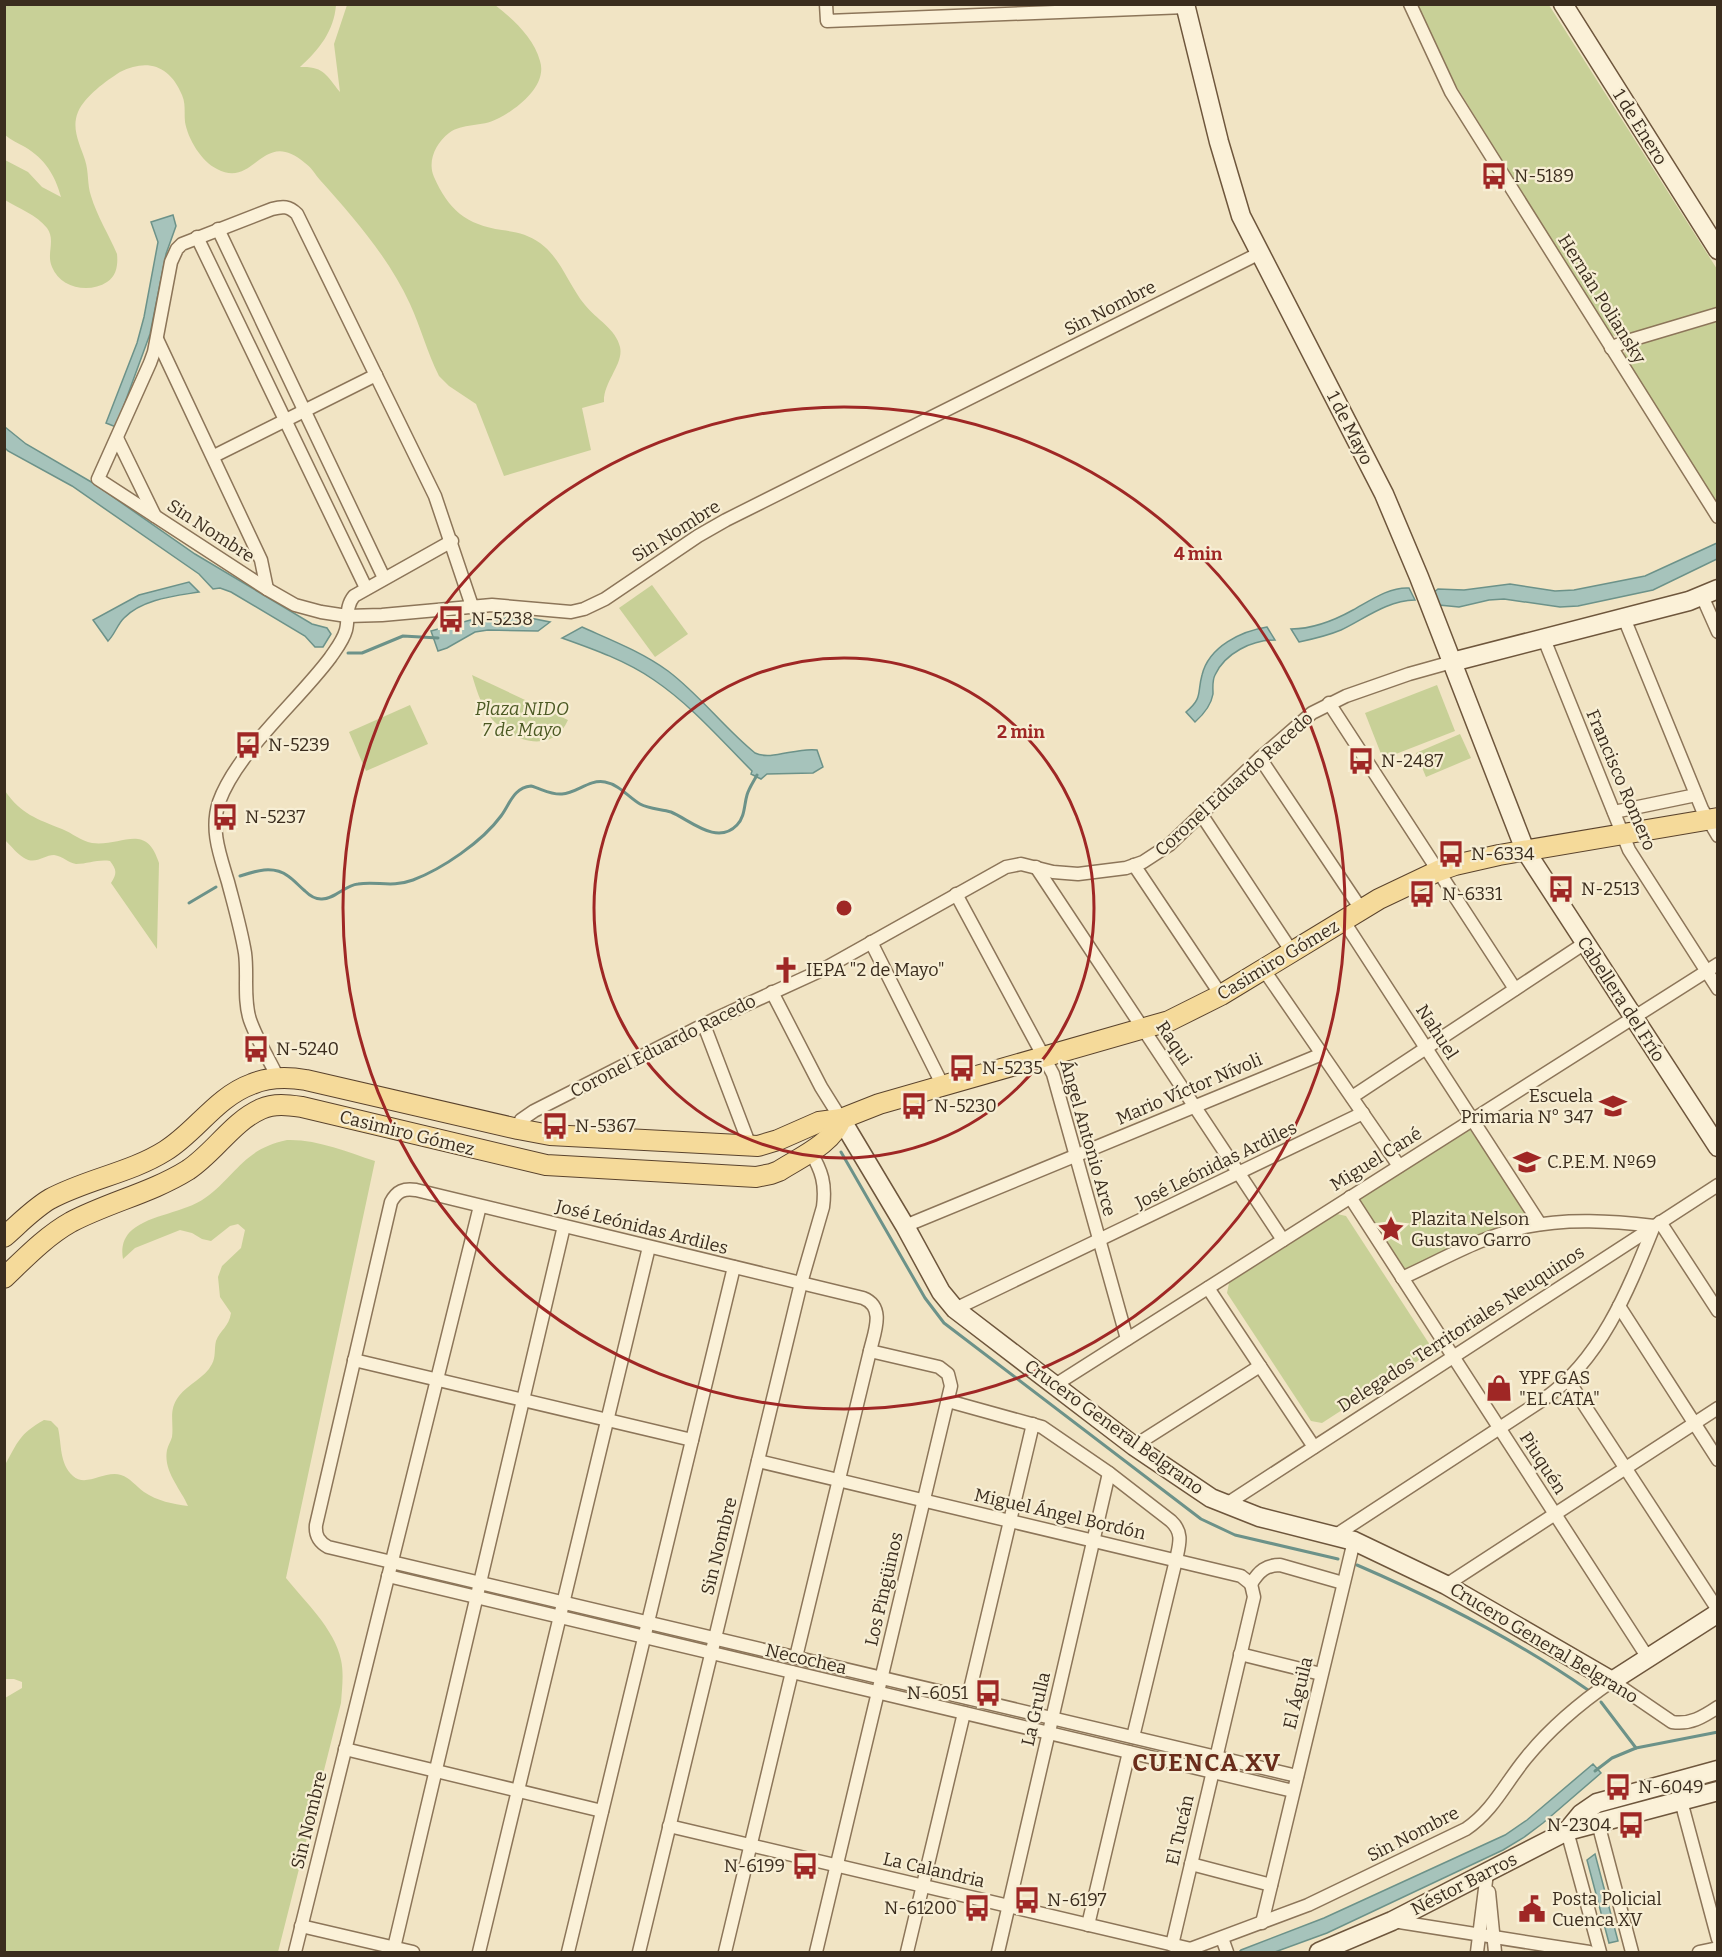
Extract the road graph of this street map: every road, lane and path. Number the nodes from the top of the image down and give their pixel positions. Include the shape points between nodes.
1 (826, 4) edge
2 (1410, 4) edge
3 (1563, 4) edge
4 (1185, 6) edge
5 (1001, 9) edge
6 (218, 229) junction
7 (197, 237) junction
8 (1718, 250) edge
9 (1260, 253) junction
10 (1718, 314) edge
11 (157, 339) junction
12 (1611, 348) junction
13 (376, 375) junction
14 (304, 411) junction
15 (285, 420) junction
16 (117, 438) junction
17 (213, 456) junction
18 (156, 517) junction
19 (1718, 517) edge
20 (452, 541) junction
21 (384, 578) junction
22 (366, 588) junction
23 (267, 589) junction
24 (1710, 593) edge
25 (472, 606) junction
26 (347, 616) junction
27 (1623, 618) junction
28 (1718, 633) edge
29 (1544, 639) junction
30 (1452, 662) junction
31 (1329, 703) junction
32 (1260, 758) junction
33 (1696, 795) junction
34 (1614, 812) junction
35 (1201, 814) junction
36 (1714, 825) edge
37 (1623, 835) junction
38 (1525, 850) junction
39 (1134, 865) junction
40 (1036, 867) junction
41 (1438, 871) junction
42 (956, 894) junction
43 (1362, 909) junction
44 (1343, 920) junction
45 (871, 942) junction
46 (1585, 943) junction
47 (1292, 952) junction
48 (1718, 964) edge
49 (1264, 970) junction
50 (1706, 972) junction
51 (1515, 989) junction
52 (1718, 989) edge
53 (772, 992) junction
54 (1221, 995) junction
55 (1634, 1018) junction
56 (704, 1025) junction
57 (1143, 1030) junction
58 (1426, 1048) junction
59 (1322, 1054) junction
60 (1045, 1057) junction
61 (278, 1078) junction
62 (944, 1086) junction
63 (1352, 1097) junction
64 (1195, 1106) junction
65 (1363, 1113) junction
66 (841, 1119) junction
67 (1472, 1120) junction
68 (192, 1129) junction
69 (518, 1129) junction
70 (750, 1146) junction
71 (1718, 1147) edge
72 (810, 1151) junction
73 (208, 1154) junction
74 (1076, 1155) junction
75 (514, 1158) junction
76 (1399, 1166) junction
77 (1239, 1173) junction
78 (1718, 1185) edge
79 (1350, 1197) junction
80 (480, 1206) junction
81 (1540, 1224) junction
82 (1657, 1224) junction
83 (564, 1226) junction
84 (905, 1226) junction
85 (4, 1237) edge
86 (1283, 1240) junction
87 (1099, 1242) junction
88 (650, 1247) junction
89 (734, 1267) junction
90 (4, 1278) edge
91 (1402, 1278) junction
92 (801, 1284) junction
93 (1208, 1288) junction
94 (1619, 1306) junction
95 (955, 1309) junction
96 (1718, 1311) edge
97 (1127, 1339) junction
98 (870, 1351) junction
99 (1453, 1356) junction
100 (354, 1360) junction
101 (1260, 1365) junction
102 (437, 1379) junction
103 (1568, 1380) junction
104 (1055, 1385) junction
105 (523, 1400) junction
106 (948, 1401) junction
107 (1718, 1408) edge
108 (608, 1420) junction
109 (1033, 1424) junction
110 (1695, 1424) junction
111 (1499, 1428) junction
112 (692, 1440) junction
113 (1134, 1446) junction
114 (1314, 1447) junction
115 (1718, 1460) edge
116 (758, 1461) junction
117 (1626, 1469) junction
118 (1109, 1473) junction
119 (838, 1480) junction
120 (924, 1500) junction
121 (1225, 1504) junction
122 (1555, 1514) junction
123 (1010, 1521) junction
124 (1335, 1535) junction
125 (1093, 1541) junction
126 (1354, 1541) junction
127 (1176, 1560) junction
128 (392, 1561) junction
129 (388, 1576) junction
130 (480, 1582) junction
131 (1343, 1583) junction
132 (1251, 1584) junction
133 (1446, 1585) junction
134 (477, 1597) junction
135 (564, 1602) junction
136 (1718, 1612) edge
137 (560, 1617) junction
138 (648, 1622) junction
139 (645, 1637) junction
140 (715, 1638) junction
141 (711, 1653) junction
142 (1240, 1654) junction
143 (796, 1657) junction
144 (1648, 1658) junction
145 (792, 1672) junction
146 (1322, 1674) junction
147 (882, 1677) junction
148 (1612, 1681) junction
149 (878, 1692) junction
150 (968, 1698) junction
151 (1718, 1707) edge
152 (964, 1713) junction
153 (1052, 1718) junction
154 (1049, 1733) junction
155 (1133, 1737) junction
156 (345, 1749) junction
157 (1129, 1752) junction
158 (1216, 1757) junction
159 (1718, 1770) edge
160 (436, 1771) junction
161 (1212, 1772) junction
162 (1297, 1776) junction
163 (518, 1791) junction
164 (1293, 1791) junction
165 (1718, 1791) edge
166 (1681, 1801) junction
167 (602, 1811) junction
168 (1598, 1823) junction
169 (669, 1826) junction
170 (1567, 1831) junction
171 (751, 1845) junction
172 (1191, 1864) junction
173 (837, 1865) junction
174 (1487, 1873) junction
175 (923, 1886) junction
176 (1271, 1886) junction
177 (1009, 1906) junction
178 (1392, 1921) junction
179 (1262, 1923) junction
180 (1088, 1925) junction
181 (301, 1926) junction
182 (1360, 1933) junction
183 (1478, 1934) junction
184 (1494, 1937) junction
185 (1221, 1938) junction
186 (1718, 1939) edge
187 (1718, 1948) edge
188 (1182, 1949) edge
189 (393, 1950) edge
190 (1628, 1952) edge
191 (295, 1953) edge
192 (413, 1953) edge
193 (479, 1953) edge
194 (568, 1953) edge
195 (639, 1953) edge
196 (725, 1953) edge
197 (816, 1953) edge
198 (907, 1953) edge
199 (998, 1953) edge
200 (1227, 1953) edge
201 (1318, 1953) edge
202 (1336, 1953) edge
203 (1477, 1953) edge
204 (1495, 1953) edge
205 (1589, 1953) edge
206 (1600, 1953) edge
207 (1699, 1953) edge

1 - 5 street via 827,21
2 - 12 street, Hernán Poliansky via 1456,100
3 - 8 street, 1 de Enero
4 - 5 street
4 - 9 street, 1 de Mayo via 1236,203
6 - 7 street
6 - 13 street via 272,208 292,209 302,222
6 - 14 street
7 - 11 street via 182,244 174,255
7 - 15 street
9 - 25 street, Sin Nombre via 726,520 594,605 561,613
9 - 30 street, 1 de Mayo via 1384,494
10 - 12 street
11 - 16 street
11 - 17 street
12 - 19 street, Hernán Poliansky
13 - 14 street
13 - 20 street via 435,496
14 - 15 street
14 - 21 street
15 - 17 street
15 - 22 street
16 - 18 street
16 - 18 street, Sin Nombre via 98,479
17 - 23 street via 261,560
18 - 23 street, Sin Nombre
20 - 21 street
20 - 25 street
21 - 22 street
22 - 26 street via 350,600
23 - 26 street, Sin Nombre via 295,605
24 - 27 street, Coronel Eduardo Racedo
24 - 28 street
25 - 26 street, Sin Nombre
26 - 61 street via 347,628 339,644 246,758 226,787 216,812 216,840 245,953 248,1012
27 - 29 street, Coronel Eduardo Racedo
27 - 33 street
29 - 30 street, Coronel Eduardo Racedo
29 - 34 street, Francisco Romero
30 - 31 street, Coronel Eduardo Racedo
30 - 38 street, 1 de Mayo
31 - 32 street, Coronel Eduardo Racedo via 1303,719
31 - 41 street
32 - 35 street, Coronel Eduardo Racedo
32 - 43 street
33 - 34 street
33 - 36 street
34 - 37 street, Francisco Romero
35 - 39 street, Coronel Eduardo Racedo via 1161,852
35 - 47 street
36 - 37 main road, Casimiro Gómez
37 - 38 main road, Casimiro Gómez
37 - 50 street, Francisco Romero via 1636,863
38 - 41 main road, Casimiro Gómez
38 - 46 street, Cabellera del Frío
39 - 40 street, Coronel Eduardo Racedo via 1078,874
39 - 54 street
40 - 42 street, Coronel Eduardo Racedo via 1006,867
40 - 57 street, Raqui
41 - 43 main road, Casimiro Gómez
41 - 51 street
42 - 45 street, Coronel Eduardo Racedo
42 - 60 street, Ángel Antonio Arce
43 - 44 main road, Casimiro Gómez
44 - 47 main road, Casimiro Gómez
44 - 58 street, Nahuel
45 - 53 street, Coronel Eduardo Racedo
45 - 62 street
46 - 51 street
46 - 55 street, Cabellera del Frío
47 - 49 main road, Casimiro Gómez
48 - 50 street, Miguel Cané
49 - 54 main road, Casimiro Gómez
49 - 59 street
50 - 52 street, Francisco Romero
50 - 55 street, Miguel Cané
51 - 58 street
53 - 56 street, Coronel Eduardo Racedo
53 - 66 street, Crucero General Belgrano
54 - 57 main road, Casimiro Gómez via 1182,1016
55 - 67 street, Miguel Cané
55 - 71 street, Cabellera del Frío
56 - 69 street, Coronel Eduardo Racedo via 534,1112 521,1120
56 - 70 street
57 - 60 main road, Casimiro Gómez
57 - 64 street, Raqui
58 - 63 street
58 - 67 street, Nahuel
59 - 63 street
59 - 64 street, Mario Víctor Nívoli
60 - 62 main road, Casimiro Gómez
60 - 74 street, Ángel Antonio Arce
61 - 68 main road, Casimiro Gómez via 239,1090
61 - 69 main road, Casimiro Gómez via 306,1080
62 - 66 main road, Casimiro Gómez via 868,1107
63 - 65 street
64 - 74 street, Mario Víctor Nívoli
64 - 77 street, Raqui
65 - 76 street
65 - 77 street, José Leónidas Ardiles
66 - 70 main road, Casimiro Gómez via 819,1122 768,1144
66 - 72 main road, Casimiro Gómez via 836,1132
66 - 84 street, Crucero General Belgrano
67 - 76 street, Miguel Cané
67 - 81 street, Nahuel
68 - 73 main road
68 - 85 main road, Casimiro Gómez via 149,1160 50,1199
69 - 70 main road, Casimiro Gómez via 568,1136
69 - 75 main road
72 - 75 main road, Casimiro Gómez via 771,1174 756,1177 563,1166
72 - 92 street, Sin Nombre via 821,1170 825,1195
73 - 75 main road, Casimiro Gómez via 250,1115 263,1108 288,1105
73 - 90 main road, Casimiro Gómez via 167,1181 66,1225
74 - 84 street, Mario Víctor Nívoli
74 - 87 street, Ángel Antonio Arce
76 - 79 street, Miguel Cané
77 - 86 street, Raqui
77 - 87 street, José Leónidas Ardiles
78 - 82 street, Delegados Territoriales Neuquinos
79 - 86 street, Miguel Cané
79 - 91 street, Piuquén
80 - 83 street, José Leónidas Ardiles
80 - 100 street, José Leónidas Ardiles via 409,1189 398,1192 391,1202
80 - 102 street, Sin Nombre
81 - 82 street
81 - 91 street via 1498,1234
82 - 94 street
82 - 96 street
82 - 99 street, Delegados Territoriales Neuquinos
83 - 88 street, José Leónidas Ardiles
83 - 105 street
84 - 95 street, Crucero General Belgrano via 941,1292
86 - 93 street, Miguel Cané
87 - 95 street, José Leónidas Ardiles
87 - 97 street, Ángel Antonio Arce
88 - 89 street, José Leónidas Ardiles
88 - 108 street
89 - 92 street, José Leónidas Ardiles
89 - 112 street
91 - 99 street, Piuquén
92 - 98 street, José Leónidas Ardiles via 863,1298 875,1307 877,1320
92 - 116 street, Sin Nombre
93 - 97 street, Miguel Cané
93 - 101 street
94 - 103 street
94 - 110 street
95 - 104 street, Crucero General Belgrano
97 - 104 street, Miguel Cané
98 - 106 street, Los Pingüinos via 939,1367 948,1374
98 - 119 street
99 - 111 street, Piuquén
99 - 114 street, Delegados Territoriales Neuquinos
100 - 102 street
100 - 128 street, Necochea via 316,1525 317,1539 328,1547
101 - 113 street
101 - 114 street
102 - 105 street
102 - 128 street, Sin Nombre
103 - 111 street
103 - 117 street
104 - 113 street, Crucero General Belgrano
105 - 108 street
105 - 130 street
106 - 109 street
106 - 120 street, Los Pingüinos
107 - 110 street
108 - 112 street
108 - 135 street
109 - 118 street
109 - 123 street
110 - 115 street
110 - 117 street
111 - 122 street, Piuquén
111 - 124 street
112 - 138 street
113 - 121 street, Crucero General Belgrano
114 - 121 street, Delegados Territoriales Neuquinos
116 - 119 street, Miguel Ángel Bordón
116 - 140 street, Sin Nombre
117 - 122 street
117 - 136 street
118 - 125 street, La Grulla
118 - 127 street via 1179,1530
119 - 120 street, Miguel Ángel Bordón
119 - 143 street
120 - 123 street, Miguel Ángel Bordón
120 - 147 street, Los Pingüinos
121 - 124 street, Crucero General Belgrano
122 - 133 street
122 - 144 street, Piuquén
123 - 125 street, Miguel Ángel Bordón
123 - 150 street
124 - 126 street, Crucero General Belgrano
125 - 127 street, Miguel Ángel Bordón
125 - 153 street, La Grulla
126 - 131 street, El Águila
126 - 133 street, Crucero General Belgrano
127 - 132 street, Miguel Ángel Bordón via 1241,1576
127 - 155 street
128 - 129 street, Sin Nombre
128 - 130 street, Necochea
129 - 134 street, Necochea
129 - 156 street, Sin Nombre
130 - 134 street
130 - 135 street, Necochea
131 - 132 street via 1271,1565
131 - 146 street, El Águila
132 - 142 street, El Tucán via 1254,1597
133 - 148 street, Crucero General Belgrano
134 - 137 street, Necochea
134 - 160 street
135 - 137 street
135 - 138 street, Necochea
136 - 144 street
137 - 139 street, Necochea
137 - 163 street
138 - 139 street
138 - 140 street, Necochea
139 - 141 street, Necochea
139 - 167 street
140 - 141 street, Sin Nombre
140 - 143 street, Necochea
141 - 145 street, Necochea
141 - 169 street, Sin Nombre
142 - 146 street
142 - 158 street, El Tucán
143 - 147 street, Necochea
144 - 148 street
145 - 149 street, Necochea
145 - 171 street
146 - 162 street, El Águila
147 - 149 street, Los Pingüinos
147 - 150 street, Necochea
148 - 151 street, Crucero General Belgrano via 1672,1722 1694,1721
148 - 179 street, Sin Nombre via 1570,1712 1538,1743 1476,1822 1455,1836
149 - 152 street, Necochea
149 - 173 street, Los Pingüinos
150 - 153 street, Necochea
152 - 154 street, Necochea
152 - 175 street
153 - 154 street, La Grulla
153 - 155 street, Necochea
154 - 157 street, Necochea
154 - 177 street, La Grulla
155 - 158 street, Necochea
156 - 160 street
156 - 181 street, Sin Nombre
157 - 161 street, Necochea
157 - 180 street
158 - 161 street, El Tucán
158 - 162 street, Necochea
159 - 170 street, Néstor Barros via 1597,1803
160 - 163 street
160 - 189 street
161 - 164 street, Necochea
161 - 172 street, El Tucán
162 - 164 street, El Águila
163 - 167 street
163 - 193 street
164 - 176 street, El Águila
165 - 166 street, Néstor Barros
166 - 168 street, Néstor Barros
166 - 186 street
167 - 194 street
168 - 170 street, Néstor Barros
168 - 190 street
169 - 171 street, La Calandria
169 - 195 street, Sin Nombre
170 - 174 street, Néstor Barros
170 - 206 street
171 - 173 street, La Calandria
171 - 196 street
172 - 176 street
172 - 188 street, El Tucán
173 - 175 street, La Calandria
173 - 197 street, Los Pingüinos
174 - 178 street, Néstor Barros
174 - 183 street
174 - 184 street
175 - 177 street, La Calandria
175 - 198 street
176 - 179 street, El Águila
177 - 180 street, La Calandria
177 - 199 street, La Grulla
178 - 182 street, Néstor Barros
178 - 183 street
179 - 185 street, Sin Nombre
180 - 188 street, La Calandria
181 - 189 street
181 - 191 street, Sin Nombre
182 - 201 street, Néstor Barros
182 - 202 street, Néstor Barros
183 - 184 street
183 - 203 street
184 - 204 street
184 - 205 street
185 - 188 street, Sin Nombre
185 - 200 street
187 - 207 street
189 - 192 street

